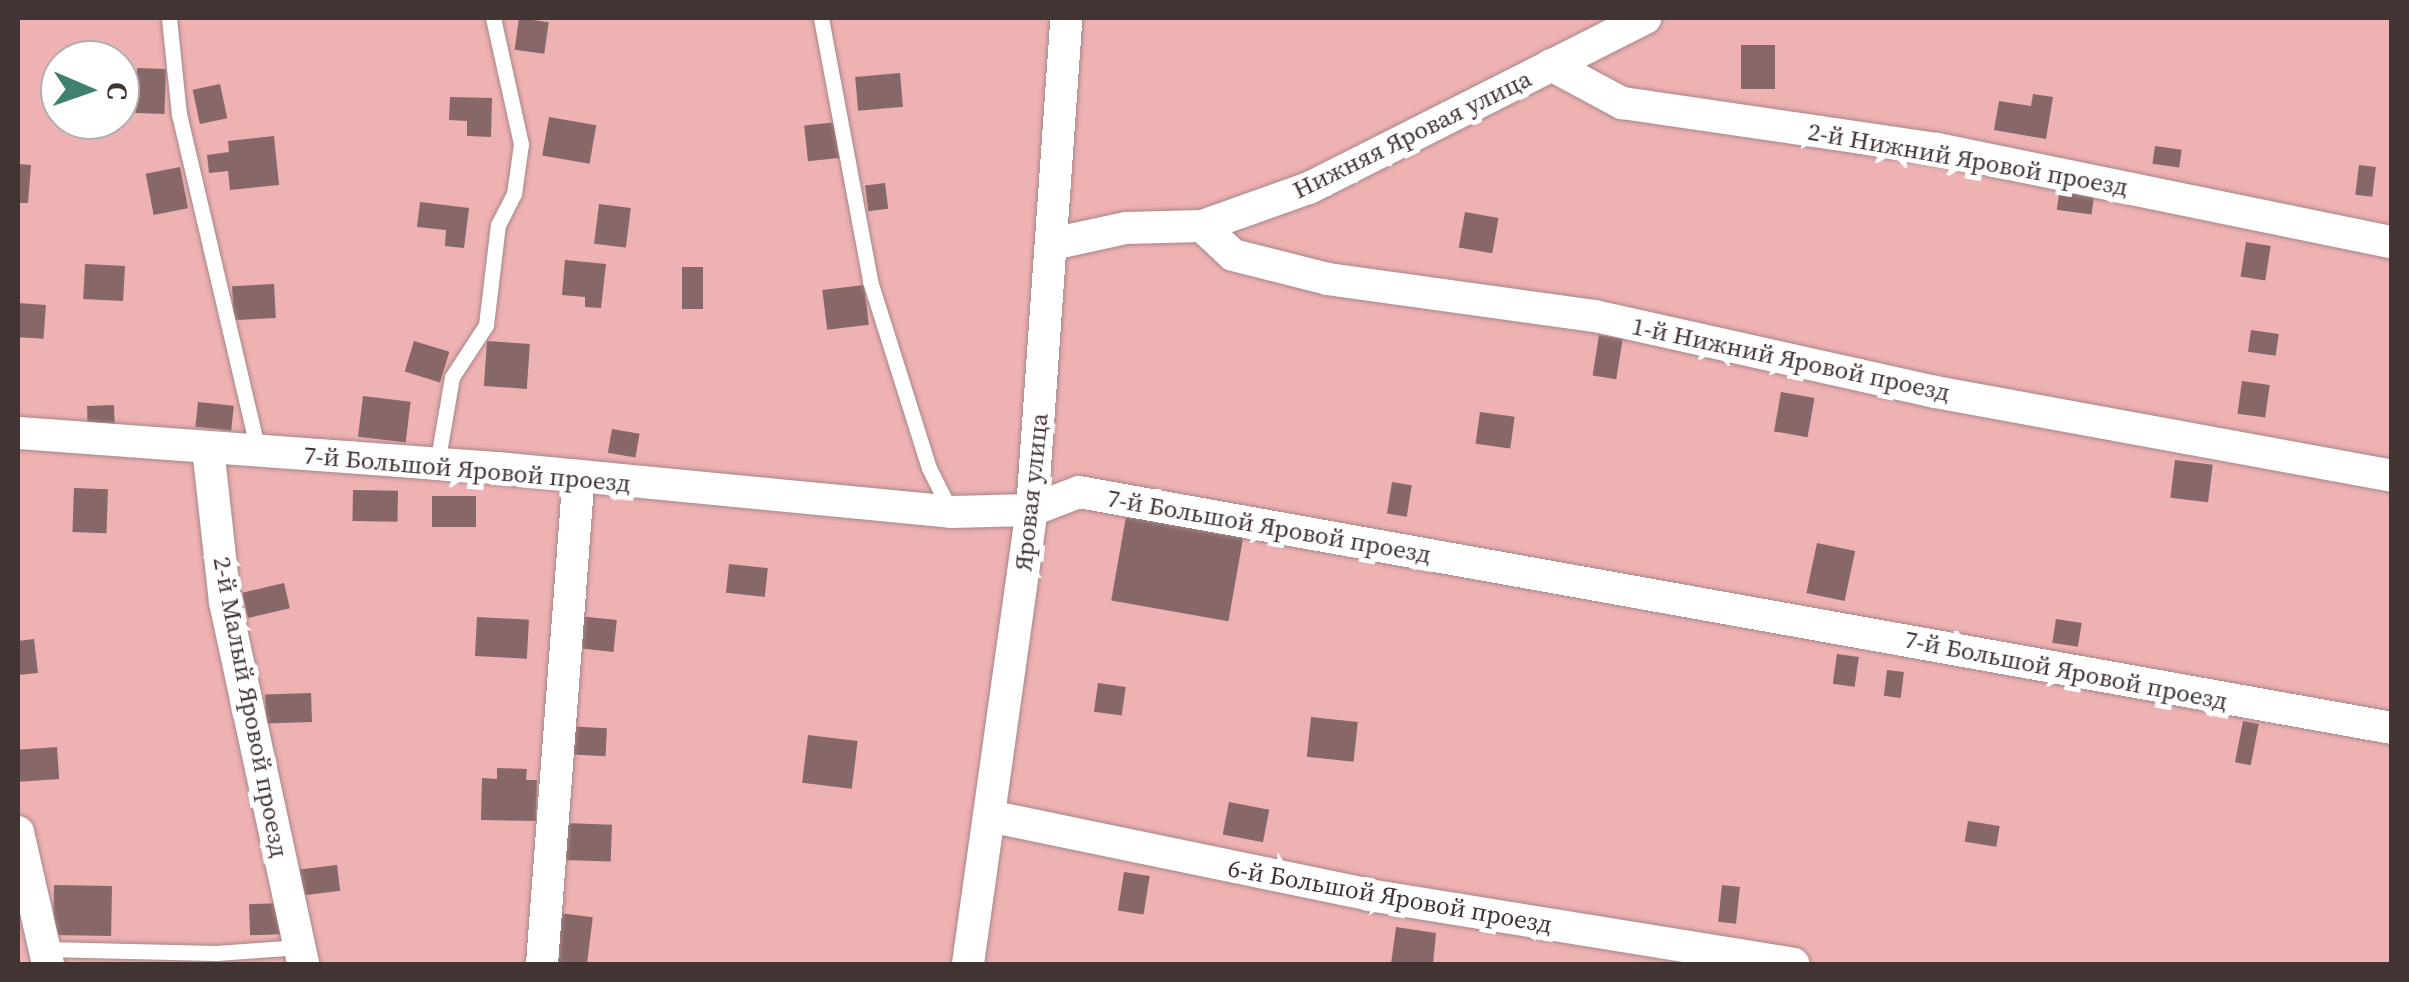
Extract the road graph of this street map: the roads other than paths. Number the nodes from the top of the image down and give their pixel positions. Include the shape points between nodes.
1 (169, 18) edge
2 (493, 18) edge
3 (822, 18) edge
4 (1066, 18) edge
5 (1645, 18) edge
6 (1552, 64) junction
7 (1202, 226) junction
8 (2392, 242) edge
9 (1052, 244) junction
10 (18, 433) edge
11 (208, 448) junction
12 (258, 451) junction
13 (437, 465) junction
14 (2392, 476) edge
15 (578, 480) junction
16 (1032, 510) junction
17 (951, 512) junction
18 (2392, 728) edge
19 (989, 816) junction
20 (18, 832) edge
21 (23, 881) edge
22 (302, 956) edge
23 (46, 957) edge
24 (542, 964) edge
25 (968, 964) edge
26 (1793, 964) edge

1 - 12 lane via 179,114
2 - 13 lane via 521,144 514,194 498,225 486,325 452,377
3 - 17 lane via 870,282 928,468
4 - 9 street, Яровая улица
5 - 6 street, Нижняя Яровая улица
6 - 7 street, Нижняя Яровая улица via 1309,188
6 - 8 street, 2-й Нижний Яровой проезд via 1622,103 1936,148
7 - 9 street, Нижняя Яровая улица via 1126,228
7 - 14 street, 1-й Нижний Яровой проезд via 1232,254 1328,279 1595,316 1935,392
9 - 16 street, Яровая улица
10 - 11 street, 7-й Большой Яровой проезд
11 - 12 street, 7-й Большой Яровой проезд
11 - 22 street, 2-й Малый Яровой проезд via 225,602
12 - 13 street, 7-й Большой Яровой проезд
13 - 15 street, 7-й Большой Яровой проезд
15 - 17 street, 7-й Большой Яровой проезд
15 - 24 street
16 - 17 street, 7-й Большой Яровой проезд
16 - 18 street, 7-й Большой Яровой проезд via 1079,492
16 - 19 street, Яровая улица
19 - 25 street, Яровая улица
19 - 26 street, 6-й Большой Яровой проезд via 1368,896
20 - 21 street
21 - 23 street
22 - 23 lane

